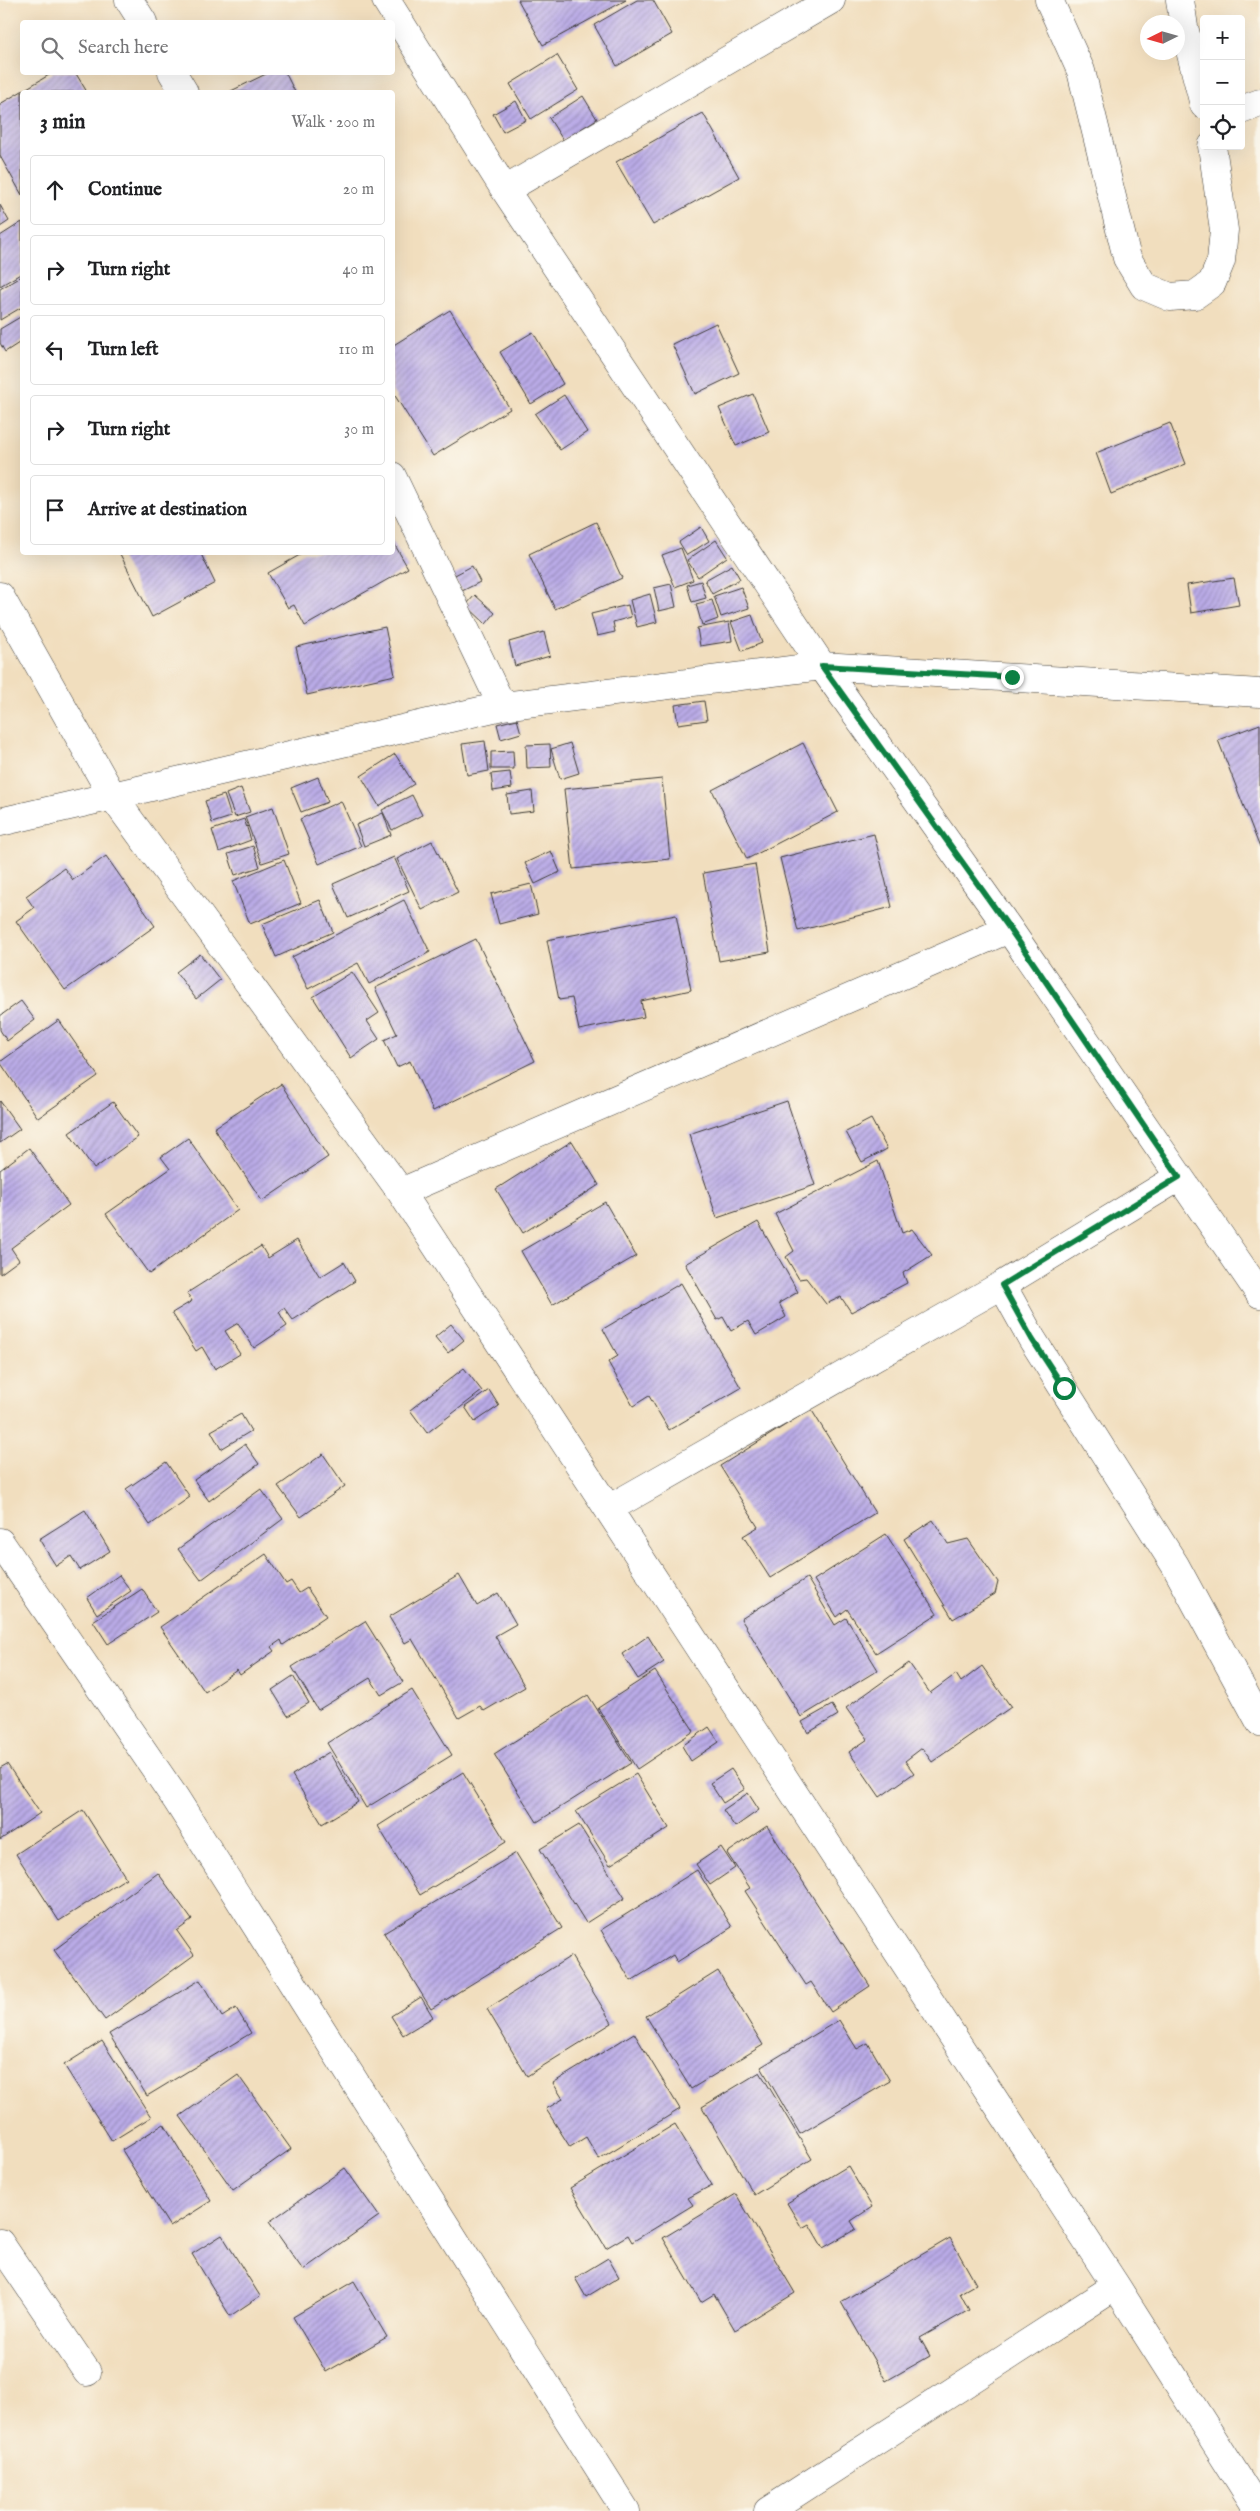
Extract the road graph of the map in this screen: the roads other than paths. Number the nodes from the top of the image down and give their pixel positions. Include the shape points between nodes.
1 (130, 0) edge
2 (386, 0) edge
3 (831, 0) edge
4 (1049, 0) edge
5 (1180, 0) edge
6 (142, 20) edge
7 (174, 75) edge
8 (1200, 89) edge
9 (183, 90) edge
10 (1260, 103) edge
11 (1245, 109) edge
12 (1213, 150) edge
13 (505, 190) junction
14 (395, 482) edge
15 (0, 596) edge
16 (822, 666) junction
17 (1260, 693) edge
18 (502, 706) junction
19 (113, 797) junction
20 (0, 822) edge
21 (1010, 929) junction
22 (1179, 1177) junction
23 (401, 1192) junction
24 (1002, 1285) junction
25 (1260, 1294) edge
26 (610, 1508) junction
27 (0, 1542) edge
28 (1260, 1722) edge
29 (0, 2243) edge
30 (1116, 2286) junction
31 (88, 2372) dead end
32 (626, 2511) edge
33 (768, 2511) edge
34 (1259, 2511) edge

1 - 6 street
2 - 13 street
3 - 13 street
4 - 12 street via 1081,71 1127,258 1144,286 1170,297 1195,295 1212,283 1221,261 1224,230
5 - 8 street
7 - 9 street
10 - 11 street
13 - 16 street
14 - 18 street
15 - 19 street
16 - 17 street
16 - 18 street
16 - 21 street
18 - 19 street
19 - 20 street
19 - 23 street
21 - 22 street
21 - 23 street
22 - 24 street
22 - 25 street
23 - 26 street
24 - 26 street
24 - 28 street via 1032,1339 1175,1565
26 - 30 street
27 - 32 street via 176,1799
29 - 31 street
30 - 33 street
30 - 34 street

